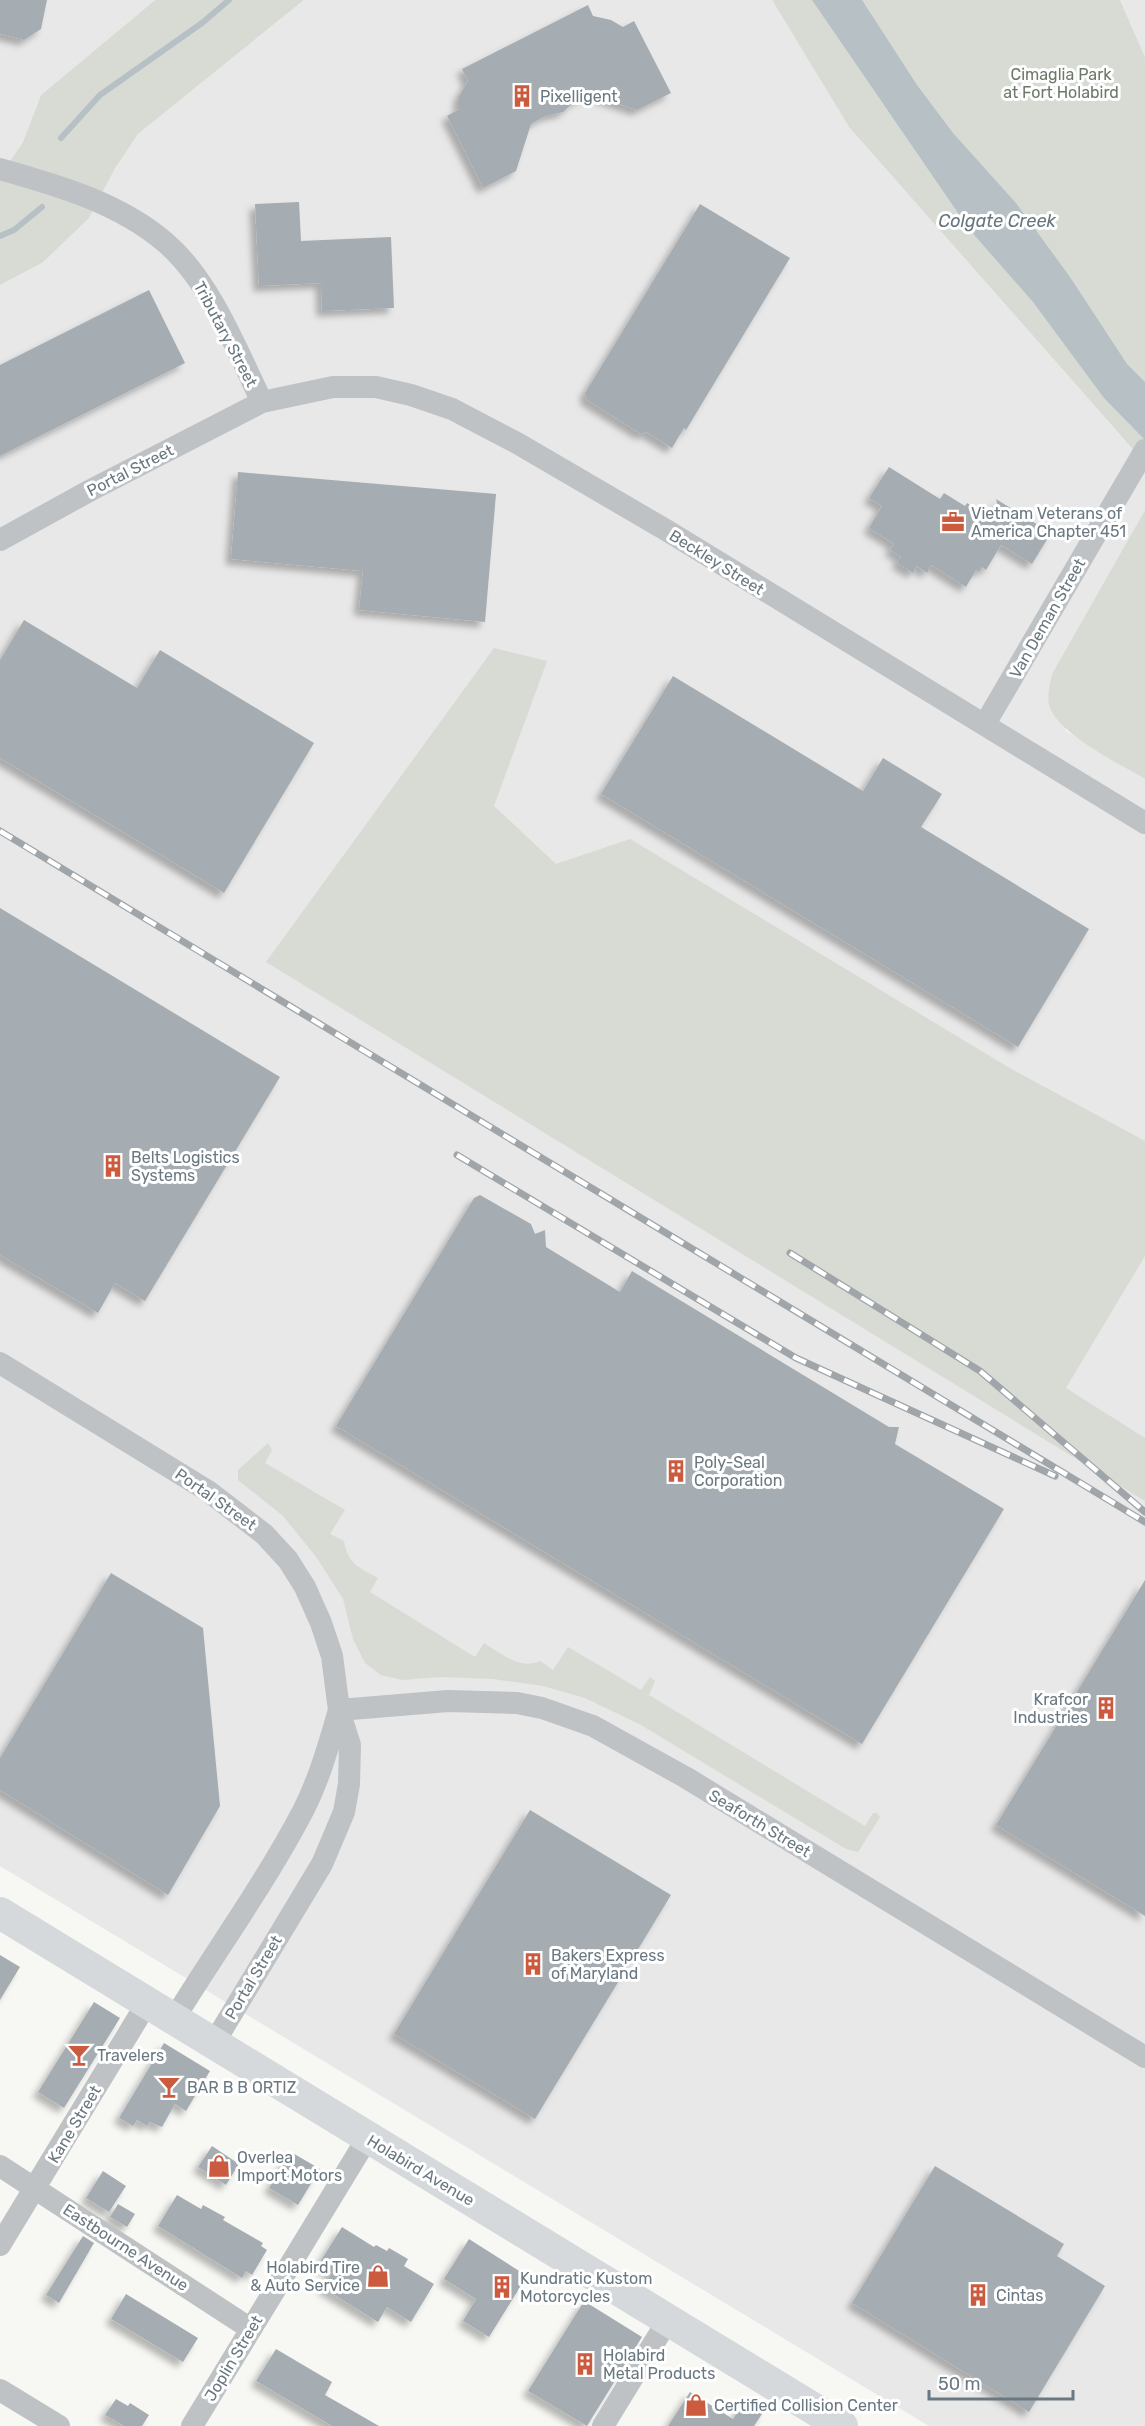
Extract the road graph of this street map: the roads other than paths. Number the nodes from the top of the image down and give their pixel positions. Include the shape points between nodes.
1 (0, 169) edge
2 (262, 402) junction
3 (1143, 453) edge
4 (0, 540) edge
5 (985, 724) junction
6 (1145, 823) edge
7 (0, 1363) edge
8 (339, 1710) junction
9 (0, 1913) edge
10 (147, 2002) junction
11 (174, 2019) junction
12 (214, 2043) junction
13 (1145, 2057) edge
14 (368, 2137) junction
15 (0, 2166) edge
16 (35, 2188) junction
17 (0, 2245) edge
18 (668, 2320) junction
19 (251, 2329) junction
20 (0, 2390) edge
21 (59, 2426) edge
22 (192, 2426) edge
23 (603, 2426) edge
24 (842, 2426) edge

1 - 2 street, Tributary Street via 85,195 166,243 205,292
2 - 4 street, Portal Street
2 - 5 street, Beckley Street via 333,387 376,387 452,409 651,521
3 - 5 street, Van Deman Street
5 - 6 street, Beckley Street
7 - 8 street, Portal Street via 208,1491 264,1534 288,1560 321,1623 332,1656
8 - 11 street, Portal Street via 323,1765 304,1808
8 - 12 street, Portal Street via 350,1745 344,1812 322,1864
8 - 13 street, Seaforth Street via 448,1701 517,1703 593,1726 685,1777
9 - 10 main road, Holabird Avenue
10 - 11 main road, Holabird Avenue
10 - 16 street, Kane Street
11 - 12 main road, Holabird Avenue
12 - 14 main road, Holabird Avenue
14 - 18 main road, Holabird Avenue
14 - 19 street, Joplin Street
15 - 16 street, Eastbourne Avenue
16 - 17 street, Kane Street
16 - 19 street, Eastbourne Avenue
18 - 23 street
18 - 24 main road, Holabird Avenue
19 - 22 street, Joplin Street
20 - 21 street

